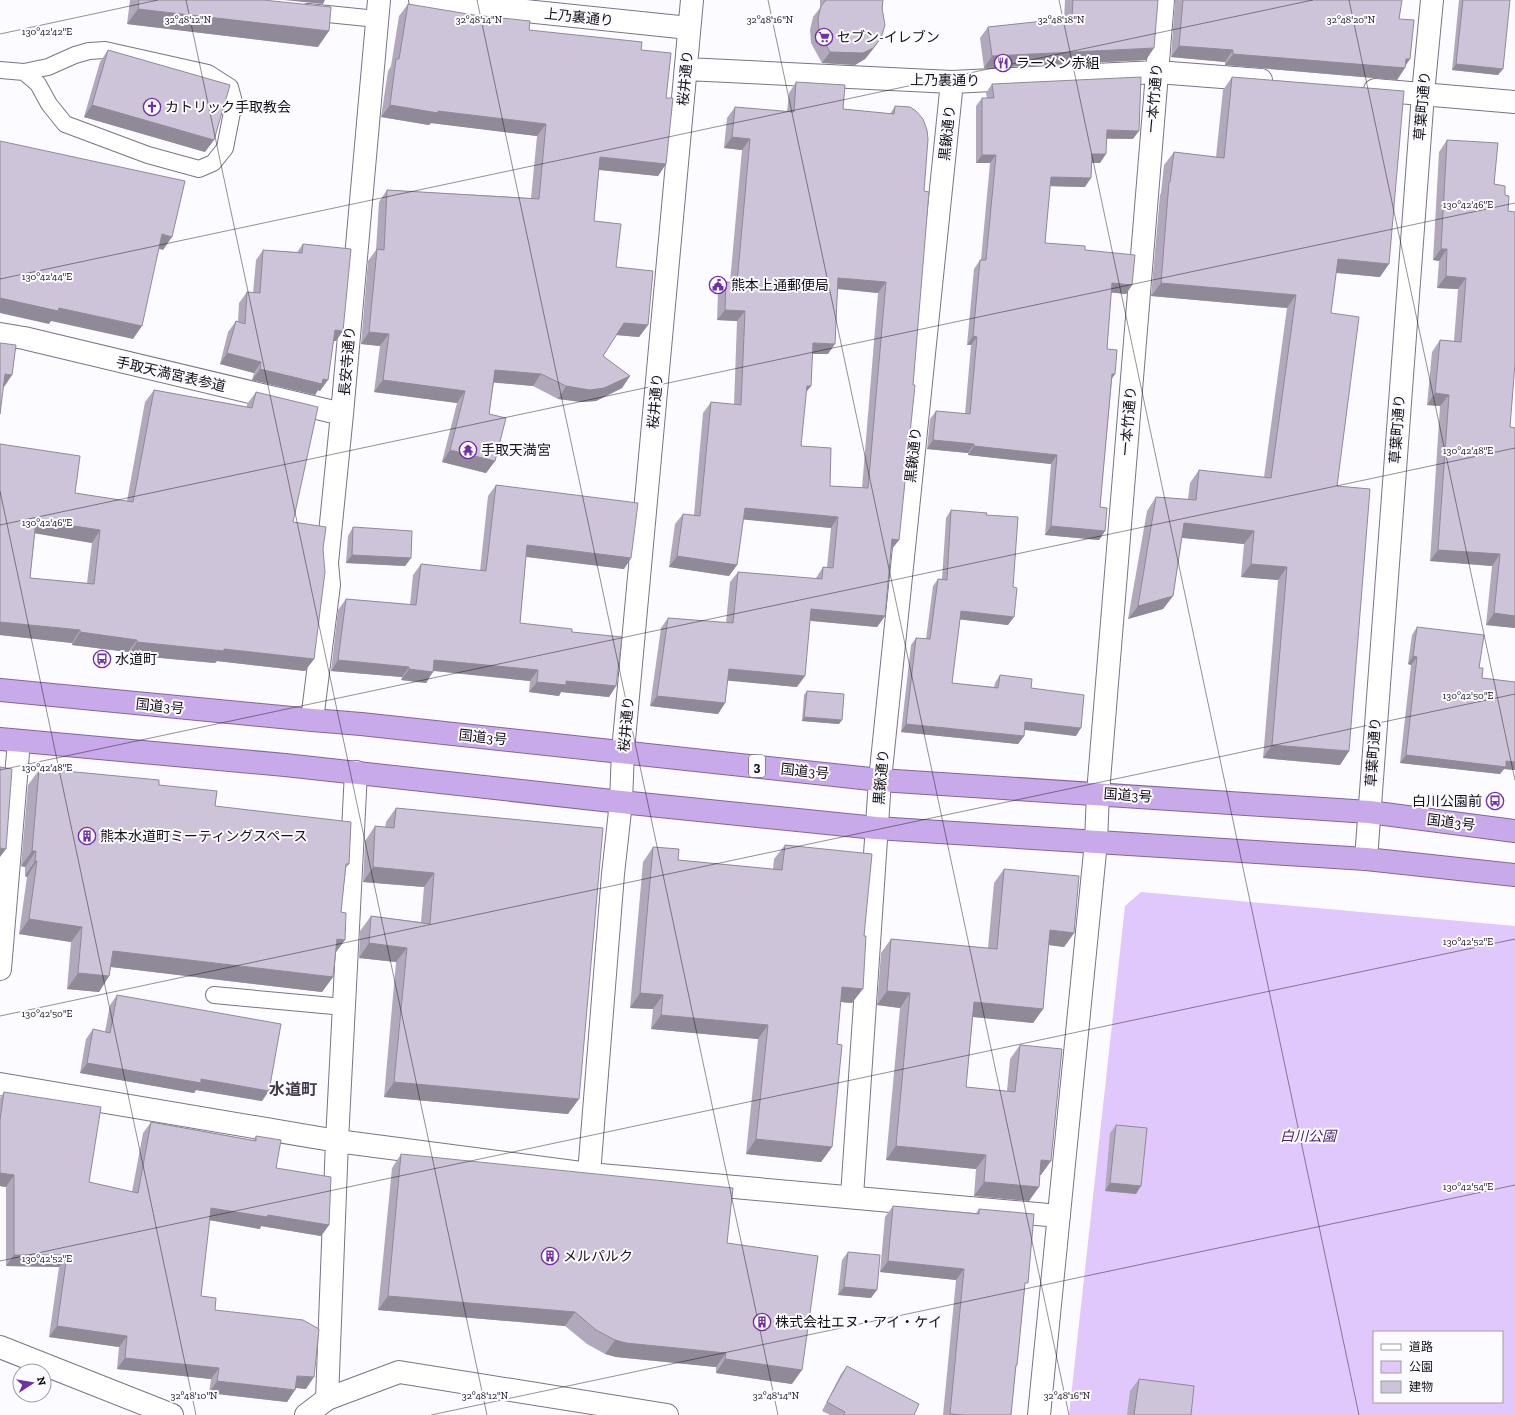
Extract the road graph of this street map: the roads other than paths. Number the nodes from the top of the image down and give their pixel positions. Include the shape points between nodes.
1 (420, 0) edge
2 (692, 0) edge
3 (1163, 0) edge
4 (1432, 0) edge
5 (292, 10) edge
6 (378, 10) edge
7 (689, 28) junction
8 (686, 69) junction
9 (0, 70) edge
10 (24, 72) junction
11 (1156, 72) junction
12 (952, 82) junction
13 (1282, 82) edge
14 (1352, 88) edge
15 (1423, 94) junction
16 (1515, 102) edge
17 (0, 334) edge
18 (342, 414) junction
19 (0, 690) edge
20 (312, 720) junction
21 (10, 740) edge
22 (623, 751) junction
23 (356, 772) junction
24 (880, 780) junction
25 (1098, 793) junction
26 (621, 802) junction
27 (1369, 812) junction
28 (876, 828) junction
29 (1515, 831) edge
30 (1096, 842) junction
31 (1366, 859) junction
32 (1515, 875) edge
33 (0, 969) edge
34 (214, 995) dead end
35 (344, 1006) junction
36 (0, 1084) edge
37 (337, 1141) junction
38 (589, 1174) junction
39 (852, 1196) junction
40 (1060, 1216) junction
41 (0, 1346) edge
42 (327, 1399) junction
43 (172, 1415) edge
44 (306, 1415) edge
45 (667, 1415) edge
46 (1039, 1415) edge

1 - 7 street, 上乃裏通り
2 - 7 street, 桜井通り
3 - 11 street, 一本竹通り
4 - 15 street, 草葉町通り
5 - 6 lane
6 - 18 street, 長安寺通り
7 - 8 street, 桜井通り
8 - 12 street, 上乃裏通り
8 - 22 street, 桜井通り
9 - 10 lane
10 - 10 lane via 38,84 49,104 65,124 90,134 148,155 199,169 213,163 225,148 234,102 230,87 208,73 105,50 75,55 48,67
11 - 12 street, 上乃裏通り
11 - 13 street, 上乃裏通り
11 - 25 street, 一本竹通り
12 - 24 street, 黒鍬通り
14 - 15 street
15 - 16 street
15 - 27 street, 草葉町通り
17 - 18 street, 手取天満宮表参道
18 - 20 street, 長安寺通り via 327,563 329,585
19 - 20 highway, 国道3号 / 3
20 - 22 highway, 国道3号 / 3
21 - 23 highway
21 - 33 street
22 - 24 highway, 国道3号 / 3
22 - 26 street, 桜井通り
23 - 26 highway
23 - 35 street
24 - 25 highway, 国道3号 / 3
24 - 28 street, 黒鍬通り
25 - 27 highway, 国道3号 / 3
25 - 30 street, 一本竹通り
26 - 28 highway
26 - 38 street, 桜井通り
27 - 29 highway, 国道3号 / 3
27 - 31 street, 草葉町通り
28 - 30 highway
28 - 39 street, 黒鍬通り
30 - 31 highway
30 - 40 street, 一本竹通り
31 - 32 highway
34 - 35 lane
35 - 37 street
36 - 37 street
37 - 38 street
37 - 42 street
38 - 39 street
39 - 40 street
40 - 46 street, 一本竹通り
41 - 43 street
42 - 44 street
42 - 45 street via 399,1372

